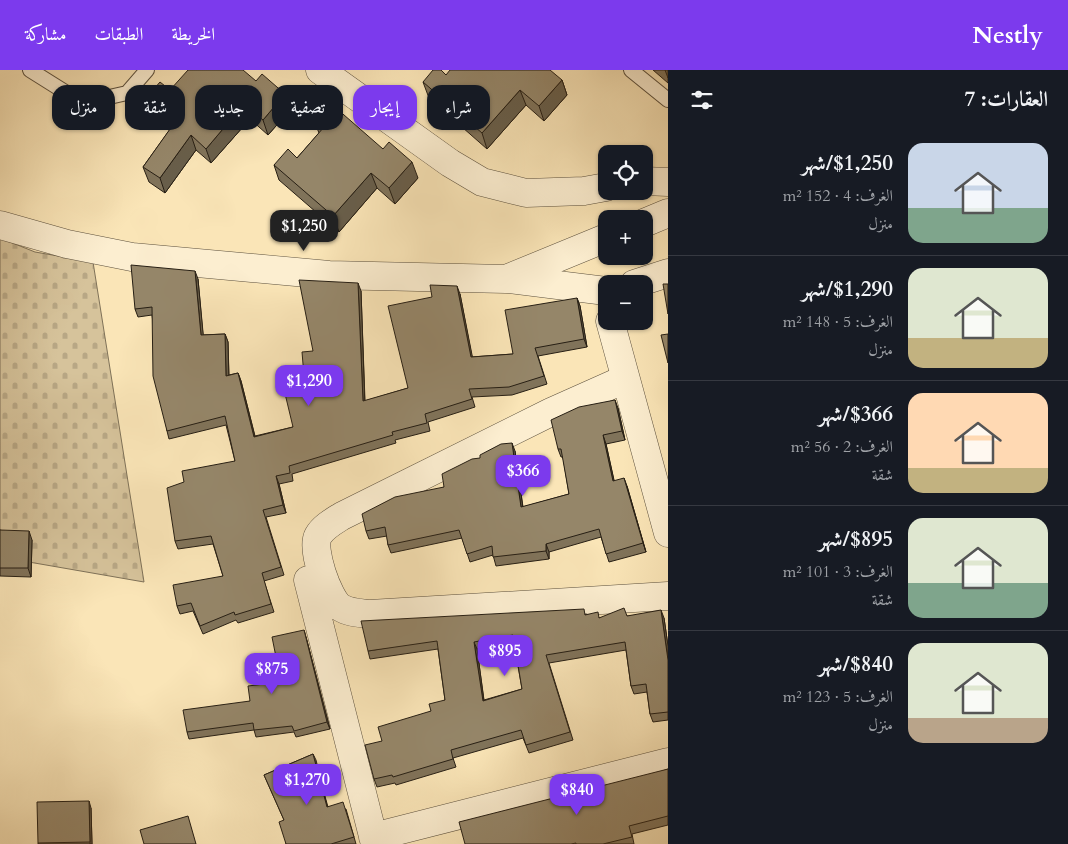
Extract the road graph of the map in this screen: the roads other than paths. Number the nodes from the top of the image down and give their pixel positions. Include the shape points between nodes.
1 (30, 70) edge
2 (147, 70) edge
3 (320, 70) edge
4 (631, 70) edge
5 (668, 100) edge
6 (653, 181) edge
7 (668, 182) edge
8 (598, 188) edge
9 (668, 213) edge
10 (653, 219) edge
11 (0, 225) edge
12 (598, 241) edge
13 (668, 273) edge
14 (653, 278) edge
15 (506, 279) junction
16 (598, 296) edge
17 (612, 330) edge
18 (625, 379) junction
19 (668, 533) edge
20 (308, 580) dead end
21 (668, 596) edge
22 (668, 762) edge
23 (374, 841) edge

1 - 2 lane via 73,97 96,100 127,93
3 - 8 street via 450,163 482,182 526,193
4 - 5 lane
6 - 7 street
9 - 10 street
11 - 15 street via 67,244 132,257 329,275
12 - 15 street
13 - 14 street
15 - 16 street
17 - 18 street
18 - 19 street
18 - 21 street via 551,412 342,516 318,536 315,550 330,595 340,607 353,612
20 - 23 street
22 - 23 street

